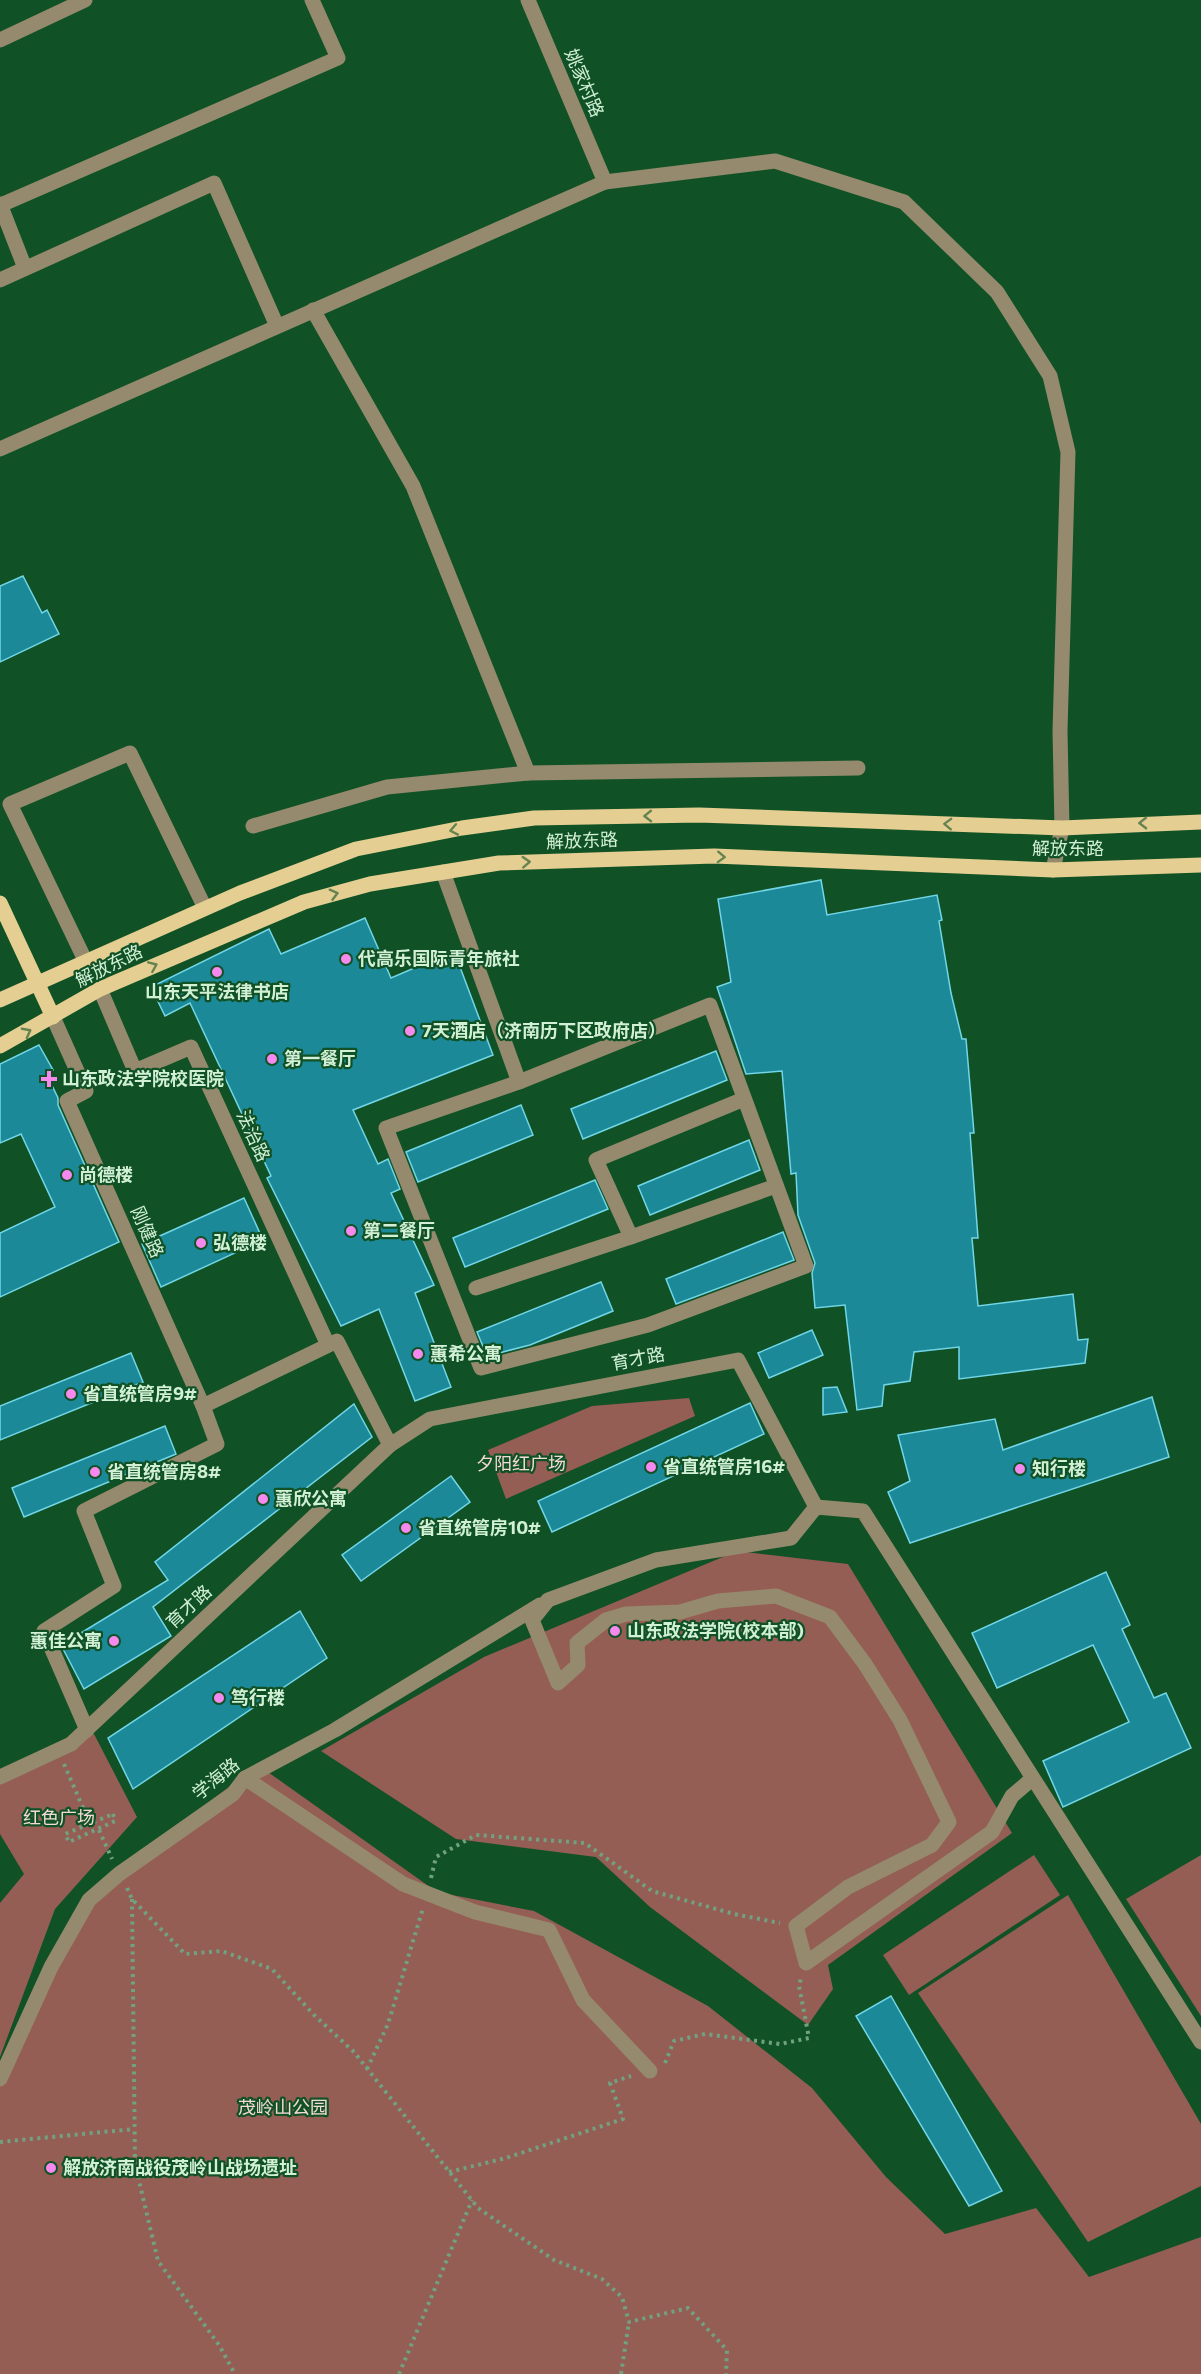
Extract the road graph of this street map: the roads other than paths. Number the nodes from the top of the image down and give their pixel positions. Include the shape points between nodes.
1 (85, 0) edge
2 (312, 0) edge
3 (528, 0) edge
4 (0, 40) edge
5 (605, 182) junction
6 (0, 205) edge
7 (26, 268) junction
8 (0, 280) edge
9 (313, 310) junction
10 (277, 326) junction
11 (0, 449) edge
12 (858, 768) dead end
13 (528, 772) junction
14 (1201, 822) edge
15 (253, 826) dead end
16 (1062, 828) junction
17 (1201, 865) edge
18 (1053, 870) junction
19 (443, 872) junction
20 (0, 903) edge
21 (205, 908) junction
22 (85, 960) junction
23 (37, 981) junction
24 (99, 989) junction
25 (0, 1000) edge
26 (53, 1017) junction
27 (0, 1046) edge
28 (519, 1082) junction
29 (744, 1099) junction
30 (776, 1186) junction
31 (631, 1237) junction
32 (476, 1288) dead end
33 (333, 1343) junction
34 (203, 1406) junction
35 (390, 1445) junction
36 (816, 1507) junction
37 (548, 1600) junction
38 (87, 1730) junction
39 (0, 1777) edge
40 (245, 1778) junction
41 (1033, 1778) junction
42 (1201, 2042) edge
43 (650, 2071) dead end
44 (0, 2079) edge

1 - 4 street
2 - 6 street via 338,58
3 - 5 street, 姚家村路
5 - 9 street
5 - 16 street via 775,161 904,202 997,292 1050,376 1068,452 1060,730
6 - 7 street
7 - 8 street
7 - 10 street via 214,183
9 - 10 street
9 - 13 street via 413,486
10 - 11 street
12 - 13 street
13 - 15 street via 387,787
14 -> 16 main road, 解放东路
16 - 18 street
16 -> 21 main road, 解放东路 via 699,815 534,818 356,849
17 - 18 main road, 解放东路
19 -> 18 main road, 解放东路 via 498,864 714,856
24 -> 19 main road, 解放东路 via 304,902 370,884
19 - 28 street
20 - 23 main road
21 - 22 main road, 解放东路
21 - 22 street via 130,753 10,804
22 - 23 main road, 解放东路
23 - 25 main road, 解放东路
23 - 26 main road
24 - 26 main road, 解放东路
24 - 33 street, 法治路 via 135,1071 191,1047
27 -> 26 main road, 解放东路
26 - 34 street, 刚健路 via 86,1091 67,1101
28 - 29 street via 710,1005
28 - 30 street via 386,1128 481,1368 648,1325 806,1266
29 - 30 street
29 - 31 street via 596,1160
30 - 31 street
31 - 32 street
33 - 34 street
33 - 35 street
34 - 38 street via 217,1444 84,1511 114,1586 44,1631
35 - 36 street, 育才路 via 430,1419 738,1360
35 - 38 street, 育才路
36 - 37 street, 学海路 via 790,1538 656,1560
36 - 41 street via 863,1511
37 - 40 street, 学海路 via 335,1730
37 - 41 street via 532,1620 558,1683 578,1665 577,1643 606,1620 626,1614 680,1612 718,1602 776,1596 830,1617 865,1664 900,1720 949,1822 932,1845 848,1887 796,1926 806,1963 992,1832 1012,1796
38 - 39 street, 育才路 via 71,1744
40 - 43 street via 403,1884 475,1912 549,1930 583,2000
40 - 44 street, 学海路 via 233,1794 119,1874 89,1900 51,1967
41 - 42 street

